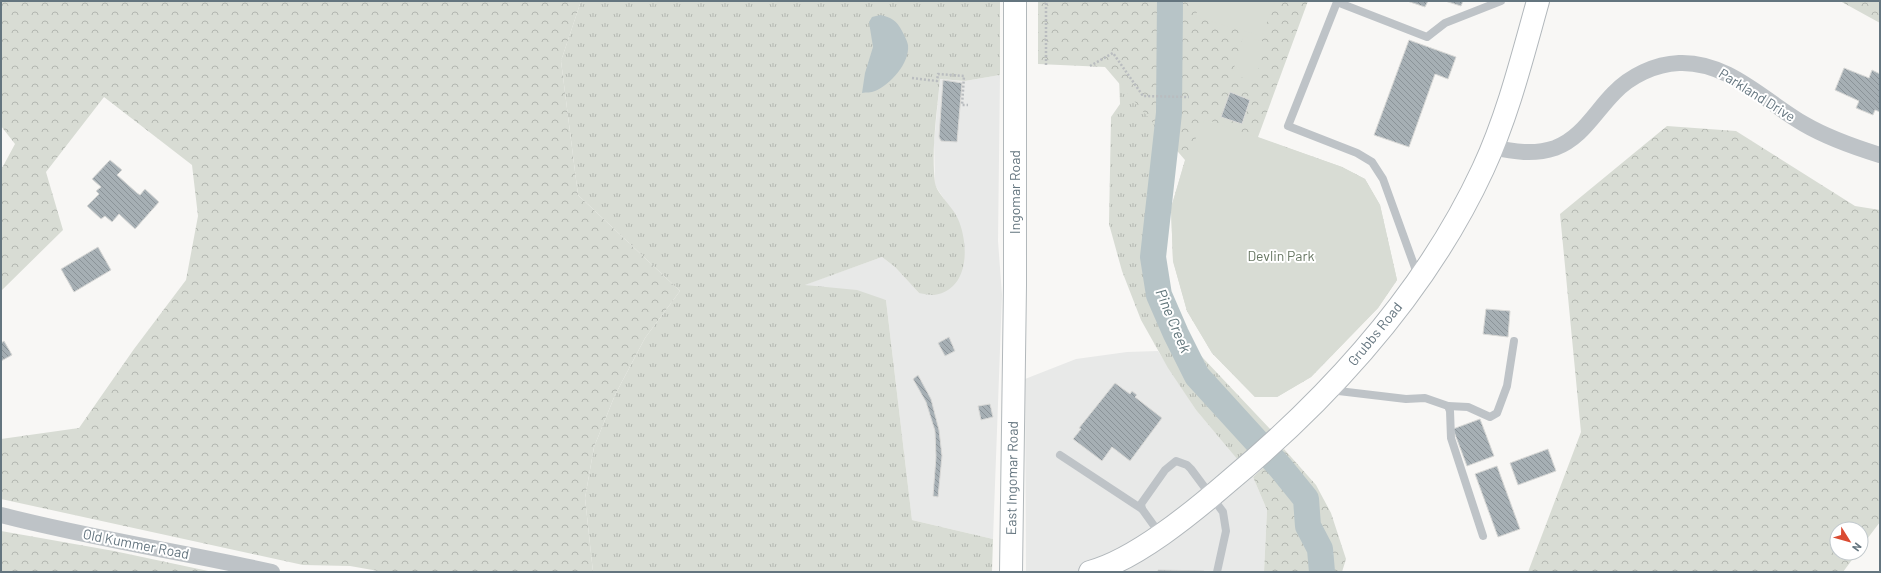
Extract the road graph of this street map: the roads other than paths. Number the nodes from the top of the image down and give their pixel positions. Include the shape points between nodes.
1 (1015, 1) edge
2 (1501, 1) edge
3 (1538, 1) edge
4 (1335, 2) edge
5 (1486, 4) edge
6 (1492, 147) junction
7 (1880, 155) edge
8 (1419, 278) junction
9 (1514, 341) dead end
10 (1014, 384) joint
11 (1328, 390) junction
12 (1448, 406) junction
13 (1060, 455) dead end
14 (1210, 497) junction
15 (1142, 509) junction
16 (1, 515) edge
17 (1160, 534) junction
18 (1483, 536) dead end
19 (272, 572) edge
20 (1011, 572) edge
21 (1090, 572) edge
22 (1217, 572) edge

1 - 10 street, Ingomar Road
2 - 5 lane
3 - 6 street, Grubbs Road via 1519,68
4 - 5 lane via 1427,37 1444,23
4 - 8 lane via 1288,126 1372,162 1383,179
6 - 7 street, Parkland Drive via 1524,152 1556,147 1576,136 1613,93 1630,79 1645,71 1678,63 1720,70 1819,132
6 - 8 street, Grubbs Road via 1458,217
8 - 11 street, Grubbs Road
9 - 12 lane via 1507,386 1497,413 1490,417 1468,407
10 - 20 street, East Ingomar Road
11 - 12 lane via 1406,399 1425,398
11 - 14 street, Grubbs Road
12 - 18 lane via 1451,438
13 - 15 lane
14 - 15 lane via 1187,465 1176,461 1165,470 1142,500
14 - 17 street, Grubbs Road
14 - 22 lane via 1223,512 1226,531
15 - 17 lane
16 - 19 street, Old Kummer Road
17 - 21 street, Grubbs Road via 1126,561

